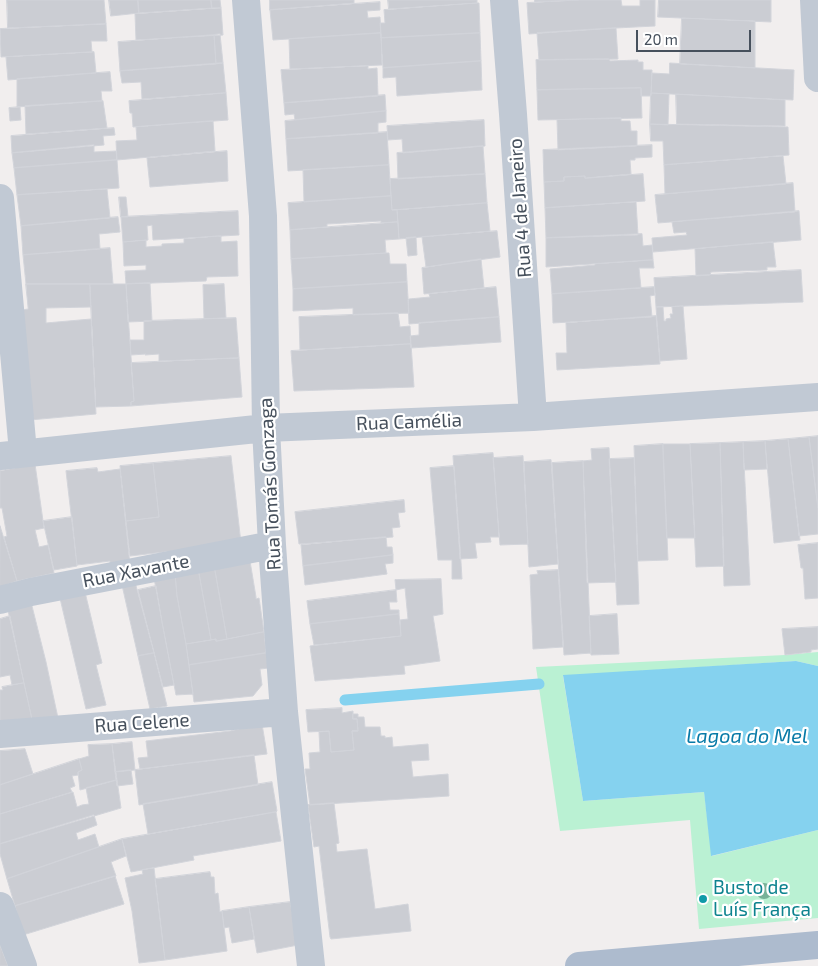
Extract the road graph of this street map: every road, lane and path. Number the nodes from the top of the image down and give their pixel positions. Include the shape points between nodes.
1 (246, 0) edge
2 (504, 0) edge
3 (814, 0) edge
4 (818, 78) edge
5 (0, 198) edge
6 (818, 397) edge
7 (534, 417) junction
8 (266, 428) junction
9 (11, 454) edge
10 (272, 545) junction
11 (0, 600) edge
12 (284, 712) junction
13 (0, 734) edge
14 (0, 906) edge
15 (818, 945) edge
16 (23, 966) edge
17 (311, 966) edge
18 (579, 966) edge

1 - 8 street, Rua Tomás Gonzaga via 264,216
2 - 7 street, Rua 4 de Janeiro
3 - 4 street
5 - 9 street
6 - 7 street, Rua Camélia
7 - 8 street, Rua Camélia
8 - 9 street, Rua Camélia
8 - 10 street, Rua Tomás Gonzaga
10 - 11 street, Rua Xavante
10 - 12 street, Rua Tomás Gonzaga
12 - 13 street, Rua Celene
12 - 17 street, Rua Tomás Gonzaga
14 - 16 street
15 - 18 main road

